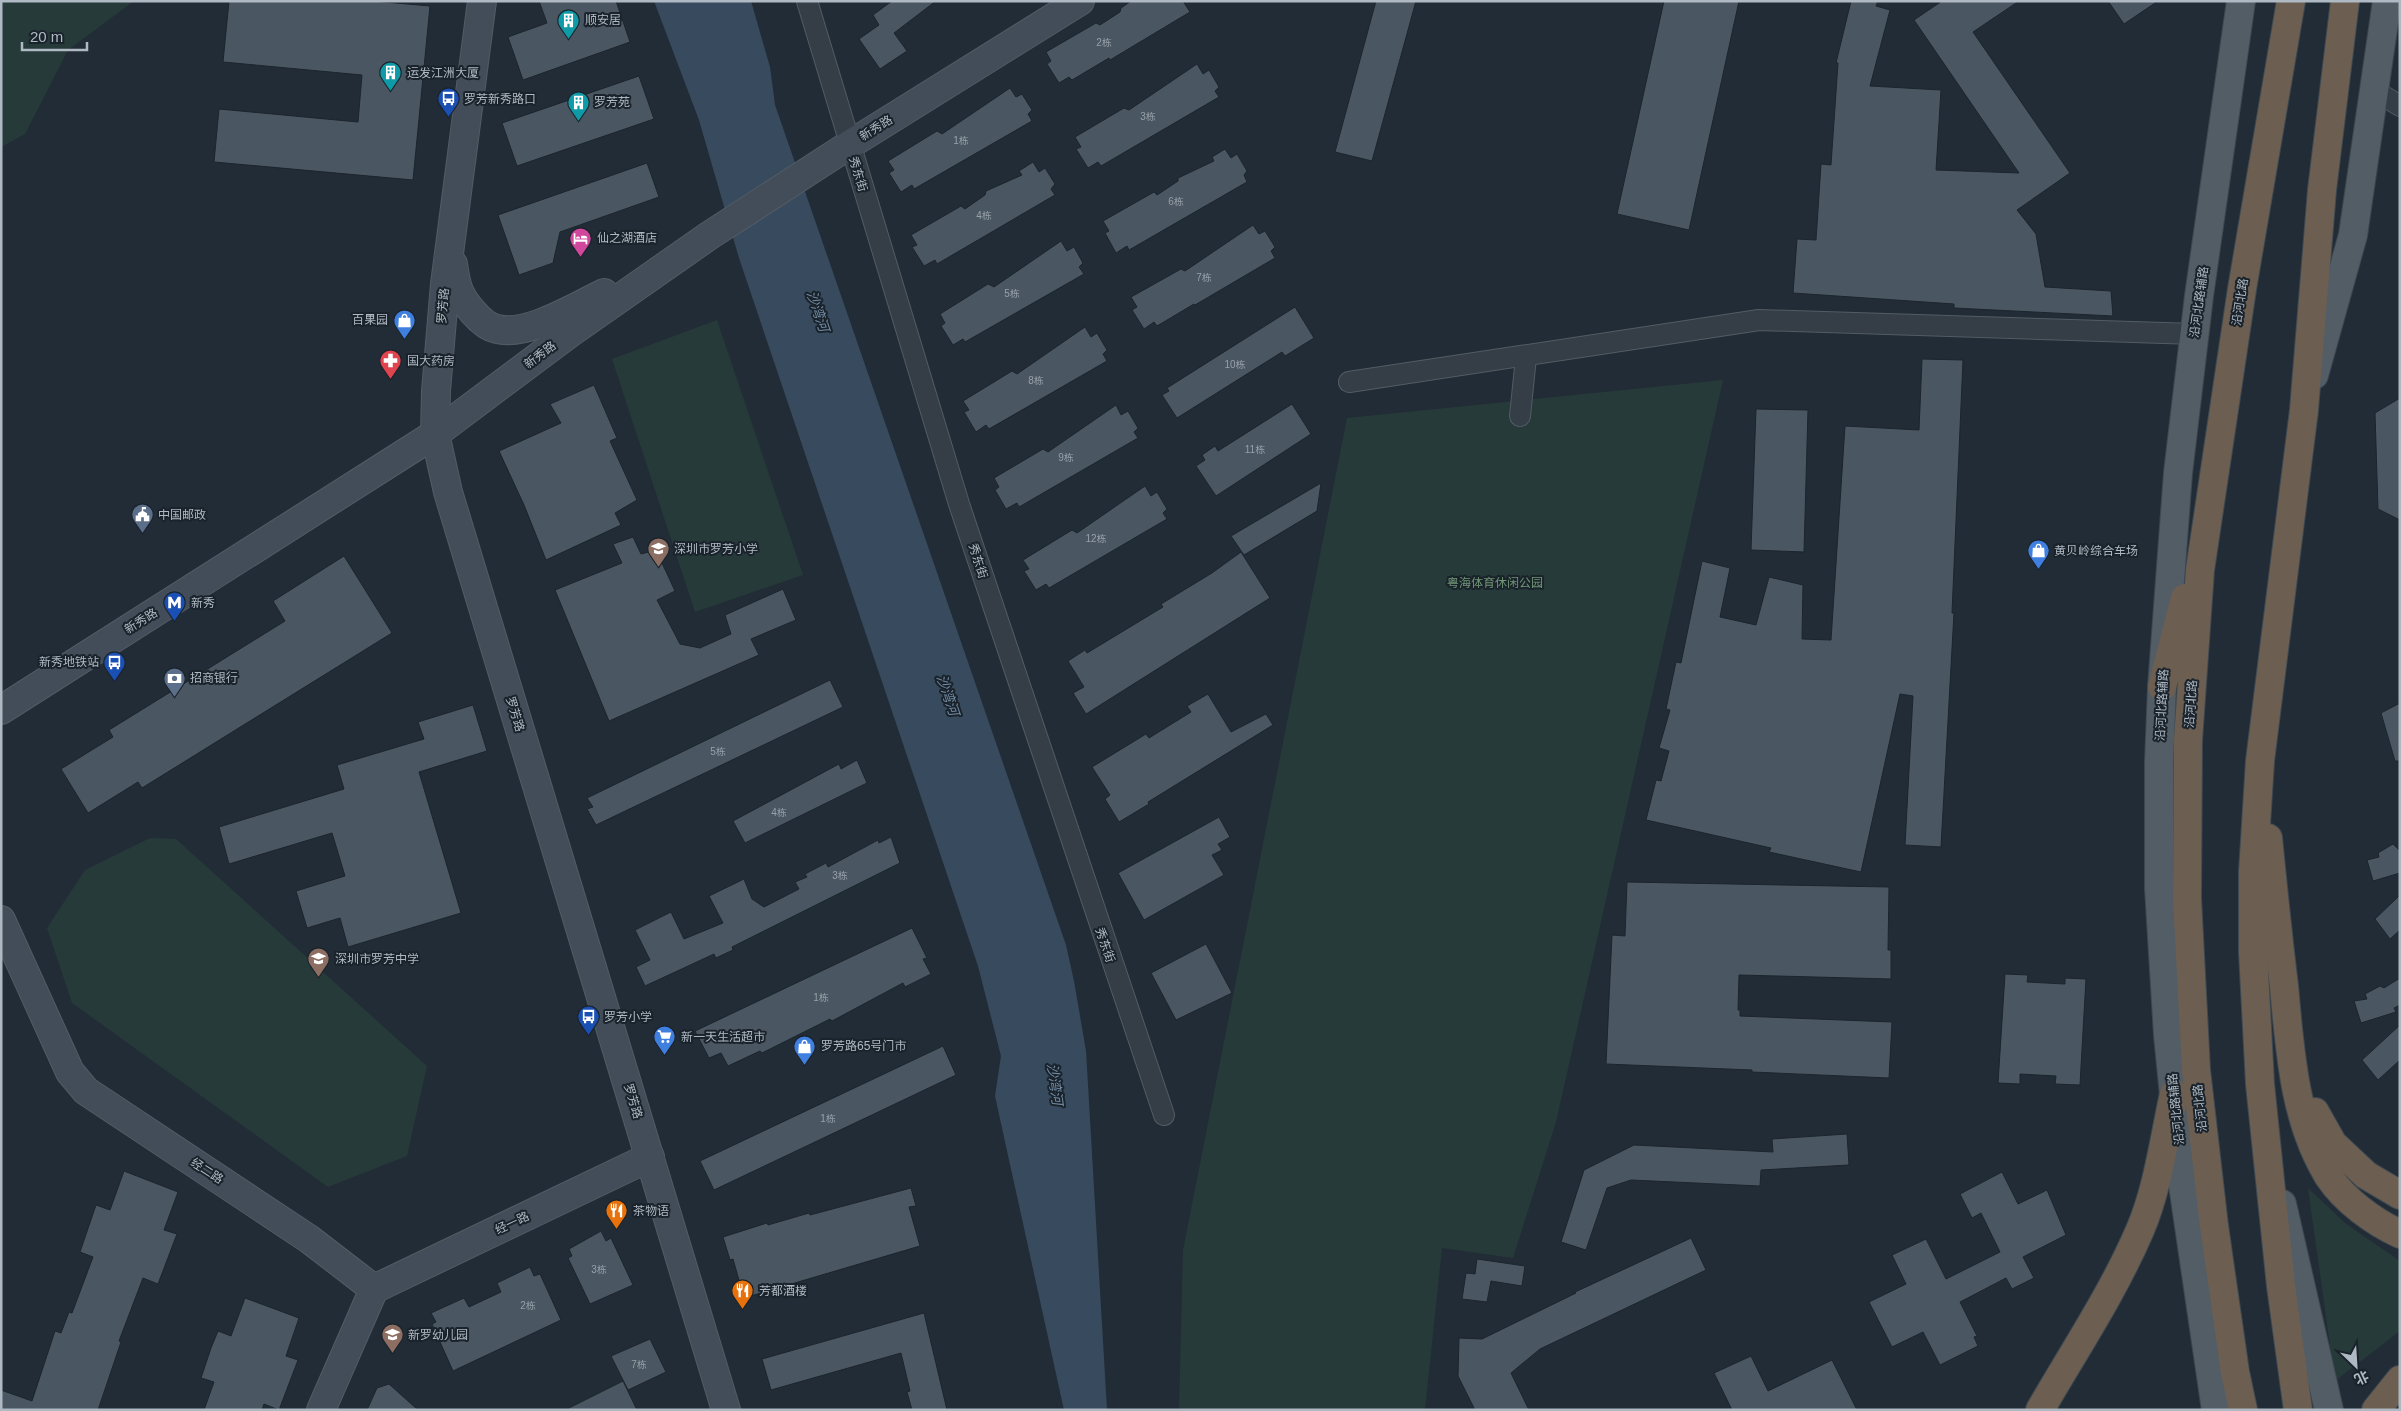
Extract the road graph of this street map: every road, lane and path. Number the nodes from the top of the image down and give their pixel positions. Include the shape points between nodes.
1 (482, 1) edge
2 (807, 1) edge
3 (1080, 1) edge
4 (2241, 1) edge
5 (2290, 1) edge
6 (2345, 1) edge
7 (2387, 1) edge
8 (2374, 90) junction
9 (2400, 106) edge
10 (849, 145) junction
11 (451, 242) junction
12 (701, 242) junction
13 (2194, 334) junction
14 (1526, 357) junction
15 (1349, 382) dead end
16 (2304, 410) junction
17 (1520, 416) dead end
18 (435, 434) junction
19 (2209, 509) junction
20 (2162, 687) junction
21 (1, 710) edge
22 (2260, 761) junction
23 (1, 920) edge
24 (2291, 1061) junction
25 (2174, 1094) junction
26 (1164, 1116) dead end
27 (2265, 1132) junction
28 (650, 1157) junction
29 (2400, 1195) edge
30 (2400, 1234) edge
31 (374, 1289) junction
32 (2400, 1380) edge
33 (321, 1410) edge
34 (726, 1410) edge
35 (2040, 1410) edge
36 (2216, 1410) edge
37 (2243, 1410) edge
38 (2298, 1410) edge
39 (2329, 1410) edge
40 (2376, 1410) edge

1 - 11 main road, 罗芳路
2 - 10 street, 秀东街
3 - 10 main road, 新秀路
4 - 13 main road, 沿河北路辅路
5 - 19 highway, 沿河北路
6 - 16 highway via 2322,190
7 - 8 main road
8 - 9 street
8 - 16 main road via 2353,235
10 - 12 main road, 新秀路
10 - 26 street, 秀东街 via 959,504
11 - 12 main road via 456,288 468,307 481,321 497,329 517,331 558,315
11 - 18 main road, 罗芳路 via 436,391
12 - 18 main road, 新秀路 via 570,333
13 - 14 street via 1759,320
13 - 20 main road, 沿河北路辅路 via 2178,473
14 - 15 street
14 - 17 street
16 - 22 highway
18 - 21 main road, 新秀路
18 - 28 main road, 罗芳路 via 448,492
19 - 20 highway
19 - 37 highway, 沿河北路 via 2200,570 2188,740 2187,898 2196,1070 2214,1226
20 - 25 main road, 沿河北路辅路 via 2159,888
22 - 24 highway
22 - 27 highway via 2253,872 2253,952
23 - 31 main road, 经二路 via 70,1072 86,1090 309,1239
24 - 29 highway via 2333,1144 2366,1175
24 - 30 highway via 2307,1133 2330,1178 2364,1212
25 - 35 highway via 2140,1229 2118,1274
25 - 36 main road, 沿河北路辅路 via 2183,1185
27 - 38 highway
27 - 39 main road
28 - 31 main road, 经一路
28 - 34 main road, 罗芳路
31 - 33 main road
32 - 40 highway

